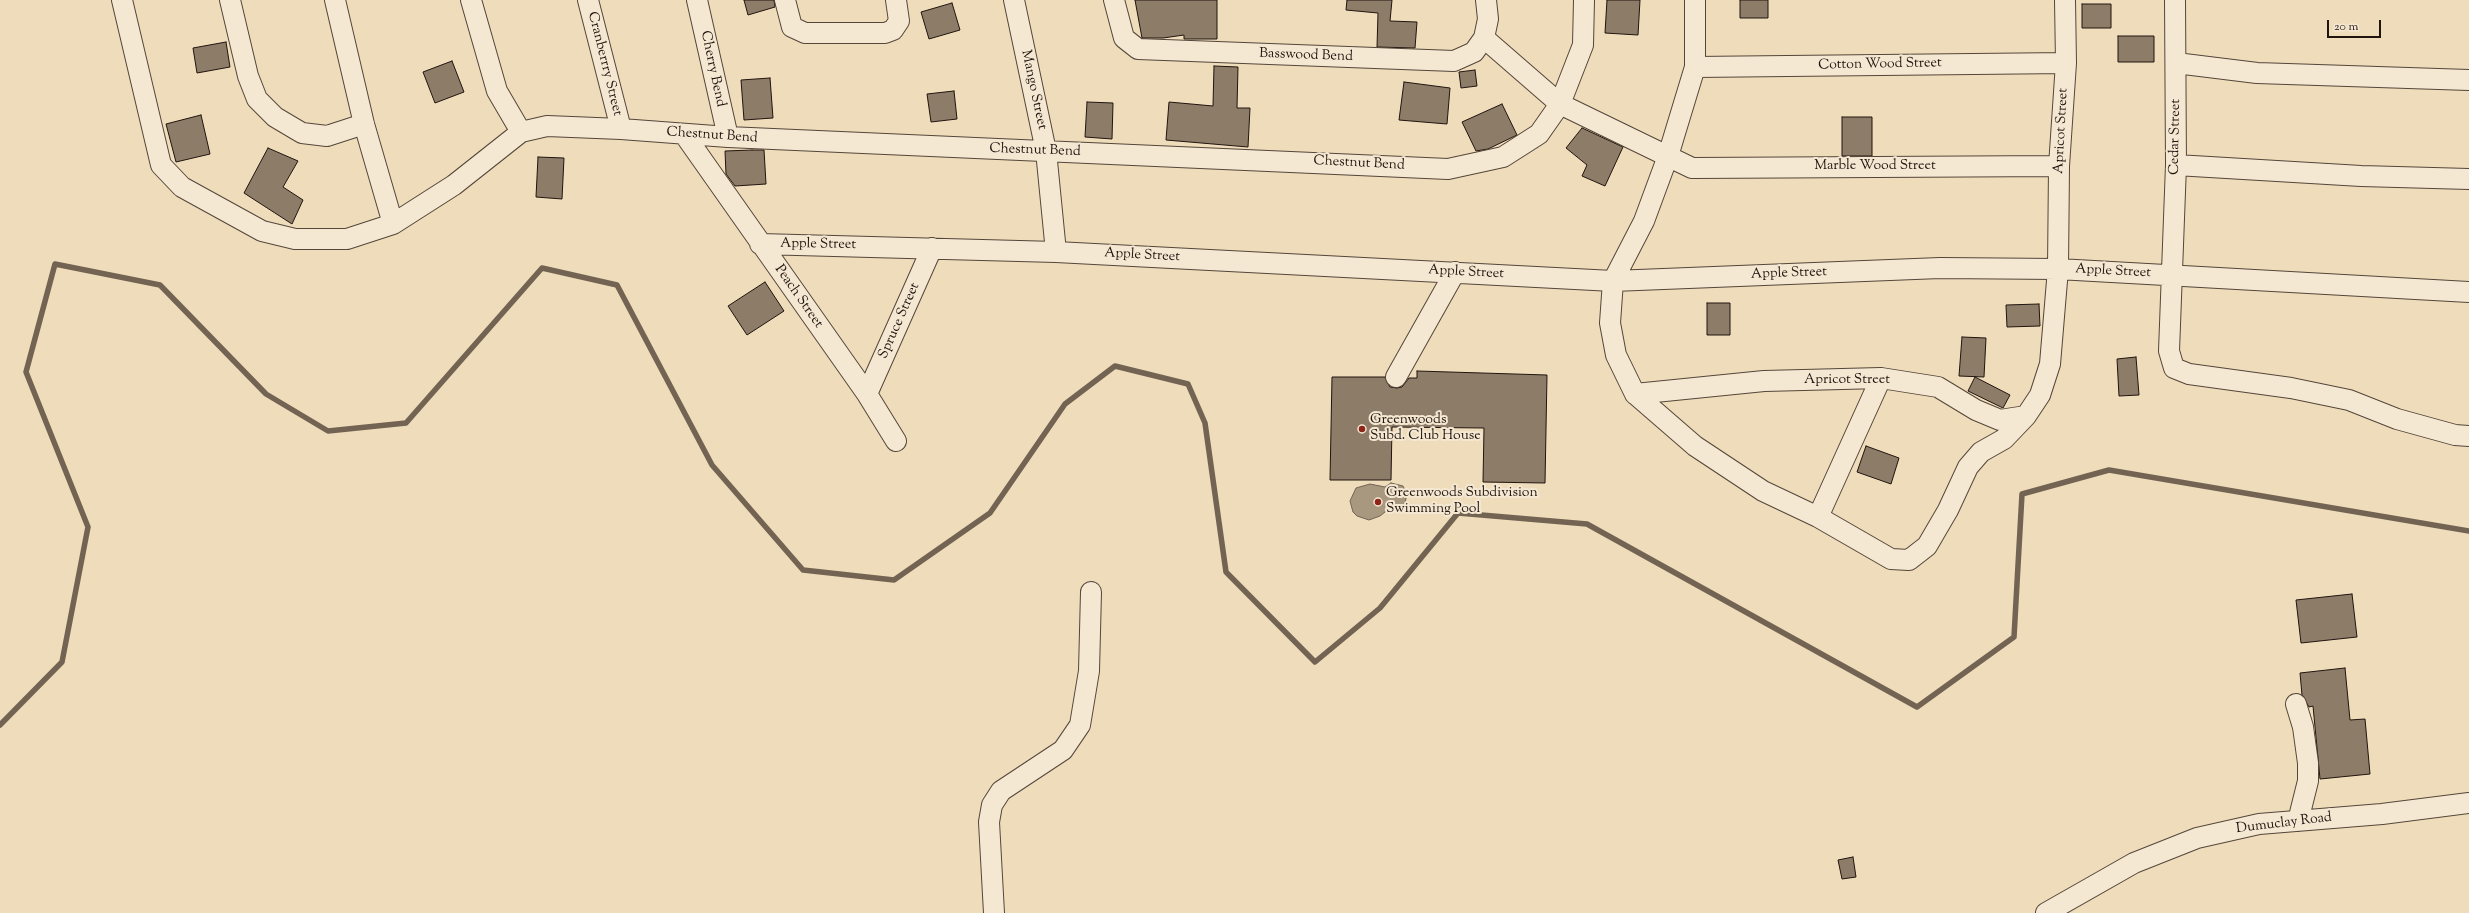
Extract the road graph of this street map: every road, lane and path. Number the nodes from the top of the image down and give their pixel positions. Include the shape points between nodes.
1 (122, 0) edge
2 (230, 0) edge
3 (335, 0) edge
4 (471, 0) edge
5 (588, 0) edge
6 (697, 0) edge
7 (785, 0) edge
8 (896, 0) edge
9 (1014, 0) edge
10 (1114, 0) edge
11 (1486, 0) edge
12 (1584, 0) edge
13 (1695, 0) edge
14 (2065, 0) edge
15 (2175, 0) edge
16 (1484, 38) junction
17 (2066, 64) junction
18 (2176, 64) junction
19 (1695, 67) junction
20 (2469, 80) edge
21 (1560, 104) junction
22 (364, 124) junction
23 (621, 129) junction
24 (521, 132) junction
25 (684, 134) junction
26 (728, 138) junction
27 (1046, 151) junction
28 (1668, 156) junction
29 (2176, 164) junction
30 (2059, 166) junction
31 (2469, 179) edge
32 (393, 224) junction
33 (760, 244) junction
34 (932, 248) junction
35 (1056, 252) junction
36 (2058, 269) junction
37 (1455, 272) junction
38 (2172, 274) junction
39 (1613, 281) junction
40 (2469, 292) edge
41 (1396, 377) dead end
42 (1881, 378) junction
43 (867, 394) junction
44 (1635, 394) junction
45 (2026, 416) junction
46 (2469, 436) edge
47 (896, 441) dead end
48 (1818, 517) junction
49 (1091, 592) dead end
50 (2296, 704) dead end
51 (2469, 803) edge
52 (2298, 821) junction
53 (994, 913) edge
54 (2046, 913) edge

1 - 32 street via 161,164 182,187 262,230 295,239 347,239
2 - 22 street via 248,76 257,99 275,117 302,133 327,136
3 - 22 street
4 - 24 street via 498,90
5 - 23 street, Cranberrry Street
6 - 26 street, Cherry Bend
7 - 8 street via 792,27 805,33 885,33 898,26
9 - 27 street, Mango Street
10 - 16 street, Basswood Bend via 1124,38 1138,49 1454,61 1474,52
11 - 16 street, Basswood Bend via 1488,19
12 - 21 street, Chestnut Bend via 1583,45
13 - 19 street
14 - 17 street, Apricot Street
15 - 18 street, Cedar Street
16 - 21 street
17 - 19 street, Cotton Wood Street
17 - 30 street, Apricot Street
18 - 20 street via 2257,73
18 - 29 street, Cedar Street
19 - 28 street
21 - 27 street, Chestnut Bend via 1539,134 1503,157 1448,169
21 - 28 street
22 - 32 street
23 - 24 street, Chestnut Bend via 547,126
23 - 25 street, Chestnut Bend
24 - 32 street via 454,185
25 - 26 street, Chestnut Bend
25 - 33 street, Peach Street
26 - 27 street, Chestnut Bend
27 - 35 street, Mango Street
28 - 30 street, Marble Wood Street via 1692,168
28 - 39 street via 1644,221
29 - 31 street via 2361,176
29 - 38 street, Cedar Street
30 - 36 street, Apricot Street
33 - 34 street, Apple Street
33 - 43 street, Peach Street
34 - 35 street, Apple Street
34 - 43 street, Spruce Street
35 - 37 street, Apple Street
36 - 38 street, Apple Street
36 - 39 street, Apple Street via 1940,268
36 - 45 street, Apricot Street via 2050,364 2040,395
37 - 39 street, Apple Street
37 - 41 street
38 - 40 street, Apple Street
38 - 46 street, Cedar Street via 2169,351 2174,368 2189,374 2291,388 2349,400 2397,419 2455,435
39 - 44 street via 1610,323 1616,355
42 - 44 street, Apricot Street via 1764,382
42 - 45 street, Apricot Street via 1938,386 1976,410 2000,420
42 - 48 street
43 - 47 street, Peach Street
44 - 48 street via 1695,446 1763,490
45 - 48 street via 2004,439 1981,452 1968,467 1948,510 1927,546 1909,560 1891,560
49 - 53 street via 1089,671 1080,725 1063,750 1001,791 992,805 989,822
50 - 52 street via 2303,727 2308,763 2308,781
51 - 52 street, Dumuclay Road
52 - 54 street, Dumuclay Road via 2259,824 2197,838 2134,863

